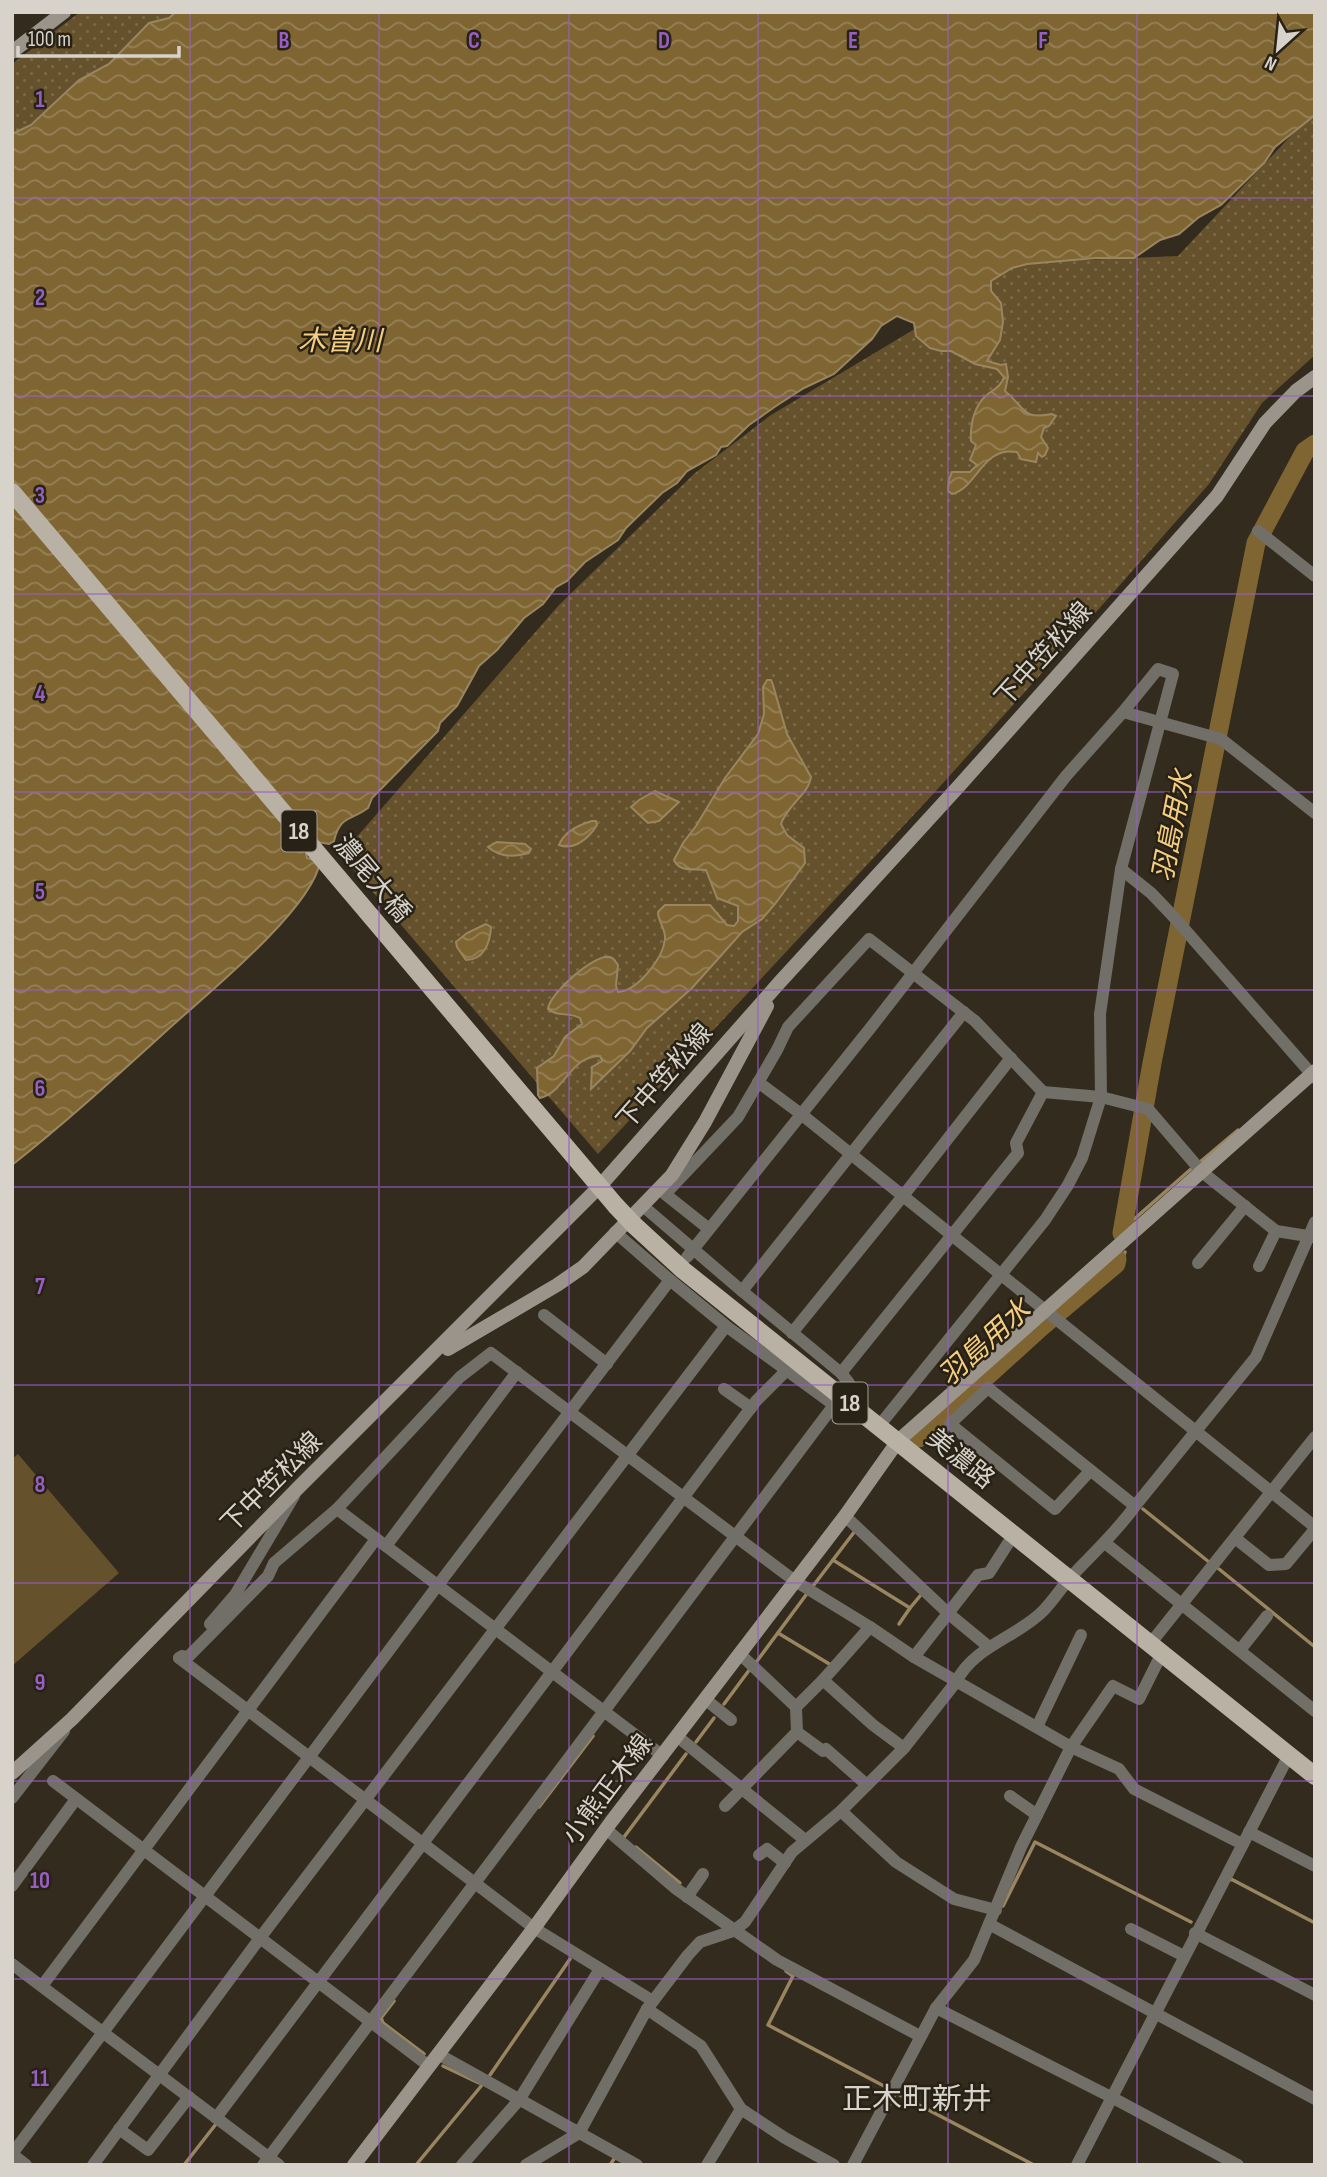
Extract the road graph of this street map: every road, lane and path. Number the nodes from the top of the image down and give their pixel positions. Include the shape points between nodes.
1 (64, 12) edge
2 (12, 52) edge
3 (1315, 377) edge
4 (12, 492) edge
5 (1258, 530) dead end
6 (1315, 576) edge
7 (1123, 712) junction
8 (1159, 722) junction
9 (1315, 813) edge
10 (1121, 869) junction
11 (914, 972) junction
12 (779, 983) junction
13 (964, 1012) junction
14 (1011, 1058) junction
15 (1314, 1074) edge
16 (758, 1082) junction
17 (1044, 1092) junction
18 (1101, 1097) junction
19 (801, 1114) junction
20 (851, 1154) junction
21 (586, 1170) joint
22 (1202, 1172) junction
23 (600, 1186) junction
24 (903, 1196) junction
25 (643, 1206) junction
26 (1245, 1206) junction
27 (1315, 1222) edge
28 (709, 1229) junction
29 (1276, 1230) junction
30 (615, 1232) junction
31 (951, 1236) junction
32 (1312, 1236) edge
33 (690, 1254) junction
34 (1198, 1264) dead end
35 (1259, 1266) dead end
36 (1000, 1275) junction
37 (670, 1280) junction
38 (742, 1291) junction
39 (544, 1315) dead end
40 (1051, 1316) junction
41 (726, 1326) junction
42 (792, 1333) junction
43 (607, 1364) junction
44 (788, 1369) junction
45 (517, 1372) junction
46 (841, 1373) junction
47 (413, 1375) junction
48 (724, 1389) dead end
49 (839, 1401) junction
50 (751, 1408) junction
51 (934, 1409) junction
52 (570, 1413) junction
53 (948, 1422) junction
54 (878, 1426) junction
55 (1198, 1432) junction
56 (1315, 1437) edge
57 (898, 1441) junction
58 (626, 1455) junction
59 (1090, 1471) junction
60 (297, 1489) junction
61 (1272, 1492) junction
62 (683, 1498) junction
63 (1135, 1506) junction
64 (337, 1509) junction
65 (845, 1516) junction
66 (1315, 1528) edge
67 (1014, 1534) junction
68 (736, 1537) junction
69 (1235, 1538) junction
70 (381, 1542) junction
71 (1105, 1543) junction
72 (1070, 1578) junction
73 (795, 1581) junction
74 (438, 1585) junction
75 (1182, 1604) junction
76 (948, 1614) junction
77 (1267, 1616) dead end
78 (870, 1627) junction
79 (495, 1629) junction
80 (1081, 1635) dead end
81 (989, 1647) junction
82 (1156, 1649) junction
83 (1240, 1650) junction
84 (740, 1654) junction
85 (914, 1657) junction
86 (179, 1658) junction
87 (553, 1672) junction
88 (823, 1681) junction
89 (956, 1682) junction
90 (705, 1699) junction
91 (796, 1707) junction
92 (1315, 1710) edge
93 (247, 1711) junction
94 (604, 1711) junction
95 (72, 1719) junction
96 (731, 1720) dead end
97 (1037, 1727) junction
98 (797, 1732) junction
99 (678, 1737) junction
100 (1071, 1747) junction
101 (904, 1748) junction
102 (1289, 1755) junction
103 (663, 1756) junction
104 (308, 1758) junction
105 (12, 1773) edge
106 (1315, 1776) edge
107 (53, 1782) dead end
108 (867, 1785) junction
109 (742, 1790) junction
110 (1010, 1796) dead end
111 (12, 1798) edge
112 (76, 1799) junction
113 (366, 1801) junction
114 (725, 1806) dead end
115 (841, 1811) junction
116 (1037, 1815) junction
117 (606, 1829) junction
118 (1249, 1832) junction
119 (805, 1840) junction
120 (424, 1844) junction
121 (1242, 1844) junction
122 (143, 1850) junction
123 (759, 1855) dead end
124 (785, 1863) junction
125 (1315, 1866) edge
126 (703, 1874) dead end
127 (476, 1883) junction
128 (12, 1886) edge
129 (206, 1896) junction
130 (687, 1898) junction
131 (996, 1910) junction
132 (989, 1924) junction
133 (534, 1928) junction
134 (1130, 1929) dead end
135 (733, 1931) junction
136 (1195, 1933) junction
137 (260, 1938) junction
138 (1184, 1956) junction
139 (12, 1964) edge
140 (600, 1969) junction
141 (318, 1983) junction
142 (42, 1986) junction
143 (1315, 1995) edge
144 (650, 2005) junction
145 (936, 2008) junction
146 (1154, 2013) junction
147 (372, 2021) junction
148 (103, 2032) junction
149 (920, 2036) junction
150 (433, 2060) junction
151 (159, 2074) junction
152 (190, 2097) junction
153 (1114, 2098) junction
154 (1315, 2099) edge
155 (519, 2100) junction
156 (741, 2109) junction
157 (216, 2118) junction
158 (119, 2129) junction
159 (579, 2133) junction
160 (12, 2154) edge
161 (270, 2162) edge
162 (530, 2164) edge
163 (26, 2165) edge
164 (93, 2165) edge
165 (354, 2165) edge
166 (462, 2165) edge
167 (637, 2165) edge
168 (707, 2165) edge
169 (834, 2165) edge
170 (853, 2165) edge
171 (1077, 2165) edge
172 (1237, 2165) edge

1 - 2 main road
3 - 12 main road, 下中笠松線 via 1265,423 1217,496
4 - 21 main road, 濃尾大橋 / 18
5 - 6 street
7 - 8 street
7 - 8 street via 1158,669 1173,674
7 - 11 street via 1066,776
8 - 9 street via 1214,738
8 - 10 street
10 - 15 street via 1172,915
10 - 18 street via 1100,1014
11 - 13 street
11 - 16 street via 869,939 788,1027
11 - 19 street
12 - 23 main road, 下中笠松線
12 - 25 main road via 705,1122 672,1175
13 - 14 street
13 - 20 street
14 - 17 street
14 - 24 street
15 - 22 main road, 小熊正木線
16 - 19 street
16 - 28 street via 738,1116 665,1194
17 - 18 street
17 - 31 street via 1016,1143 1018,1153
18 - 22 street via 1148,1109
18 - 36 street via 1069,1185
19 - 20 street
19 - 28 street
20 - 24 street
20 - 38 street
21 - 23 main road, 美濃路 / 18
22 - 26 street
22 - 40 main road, 小熊正木線
23 - 47 main road, 下中笠松線
23 - 49 main road, 美濃路 / 18, bridge via 683,1270
24 - 31 street
24 - 42 street
25 - 30 main road
25 - 33 street
26 - 29 street
26 - 34 street
27 - 32 street
28 - 33 street
29 - 32 street
29 - 35 street
30 - 37 street
30 - 47 main road via 583,1266 557,1285 456,1343
31 - 36 street
31 - 46 street
32 - 55 street via 1256,1357
33 - 38 street
36 - 40 street
36 - 54 street
37 - 41 street
37 - 43 street
38 - 42 street
39 - 43 street
40 - 51 main road, 小熊正木線
40 - 55 street
41 - 44 street
41 - 58 street
42 - 46 street
43 - 52 street
44 - 49 street
44 - 50 street
45 - 52 street
45 - 64 street via 491,1353 460,1377
45 - 70 street
46 - 49 street via 849,1383
47 - 60 main road, 下中笠松線
48 - 50 street
49 - 54 main road, 美濃路 / 18
49 - 68 street
50 - 62 street
51 - 53 street
51 - 57 main road, 小熊正木線
52 - 58 street
52 - 74 street
53 - 59 street via 988,1388
53 - 59 street via 1055,1508
54 - 57 main road, 美濃路 / 18
55 - 61 street
55 - 63 street
56 - 61 street
57 - 65 main road, 小熊正木線
57 - 67 main road, 美濃路 / 18
58 - 62 street
58 - 79 street
59 - 63 street
60 - 86 street via 236,1595
60 - 95 main road, 下中笠松線
61 - 66 street
61 - 69 street
62 - 68 street
62 - 87 street
63 - 71 street
64 - 70 street
64 - 86 street via 274,1563 268,1576 189,1656
65 - 73 main road, 小熊正木線
65 - 76 street
66 - 69 street via 1286,1564 1269,1565
67 - 72 main road, 美濃路 / 18
67 - 76 street via 989,1573 978,1575
68 - 73 street
68 - 94 street
69 - 75 street
70 - 74 street
70 - 93 street
71 - 72 street
71 - 75 street
72 - 81 street via 1043,1611
72 - 82 main road, 美濃路 / 18
73 - 78 street
73 - 84 main road, 小熊正木線
74 - 79 street
74 - 104 street
75 - 82 street
75 - 83 street
76 - 81 street
76 - 85 street
77 - 83 street
78 - 85 street
78 - 88 street
79 - 87 street
79 - 113 street
80 - 97 street
81 - 89 street
82 - 100 street via 1139,1699 1113,1686
82 - 102 main road, 美濃路 / 18
83 - 92 street
84 - 90 main road, 小熊正木線
84 - 91 street
85 - 89 street
86 - 93 street
87 - 94 street
87 - 120 street
88 - 91 street
88 - 101 street
89 - 97 street
89 - 101 street
90 - 96 street
90 - 99 main road, 小熊正木線
91 - 98 street
93 - 104 street
93 - 122 street
94 - 103 street
94 - 127 street
95 - 105 main road, 下中笠松線
95 - 111 street
97 - 100 street
98 - 108 street via 826,1749
98 - 109 street via 765,1756
99 - 103 main road, 小熊正木線
99 - 109 street
100 - 116 street
100 - 121 street via 1119,1769 1134,1789
101 - 108 street
102 - 106 main road, 美濃路 / 18
102 - 118 street
103 - 117 main road, 小熊正木線
104 - 113 street
104 - 129 street
107 - 112 street
108 - 115 street
109 - 114 street
109 - 119 street
110 - 116 street
112 - 122 street
112 - 128 street
113 - 120 street
113 - 137 street
115 - 119 street
115 - 131 street via 896,1863 954,1899
116 - 131 street
117 - 130 street
117 - 133 main road, 小熊正木線
118 - 121 street
118 - 125 street
119 - 124 street
120 - 127 street
120 - 141 street
121 - 136 street
122 - 129 street
122 - 142 street
123 - 124 street via 766,1849
124 - 135 street via 745,1922
126 - 130 street
127 - 133 street
127 - 147 street
129 - 137 street
129 - 148 street
130 - 135 street
131 - 132 street
132 - 145 street via 974,1960
132 - 146 street
133 - 140 street
133 - 150 main road, 小熊正木線
134 - 138 street
135 - 144 street via 700,1942
135 - 149 street via 777,1960
136 - 138 street
136 - 143 street
137 - 141 street
137 - 151 street
138 - 146 street
139 - 142 street
140 - 144 street
140 - 155 street
141 - 147 street
141 - 157 street
142 - 148 street
144 - 156 street via 701,2046
144 - 159 street
145 - 149 street
145 - 153 street
146 - 153 street
146 - 154 street
147 - 150 street
147 - 161 street
148 - 151 street
148 - 160 street
149 - 170 street
150 - 155 street
150 - 165 main road, 小熊正木線
151 - 152 street
151 - 158 street
152 - 157 street
152 - 158 street via 148,2150
153 - 171 street
153 - 172 street
155 - 159 street
155 - 166 street
156 - 168 street
156 - 169 street
157 - 161 street
158 - 164 street
159 - 162 street
159 - 167 street
160 - 163 street

